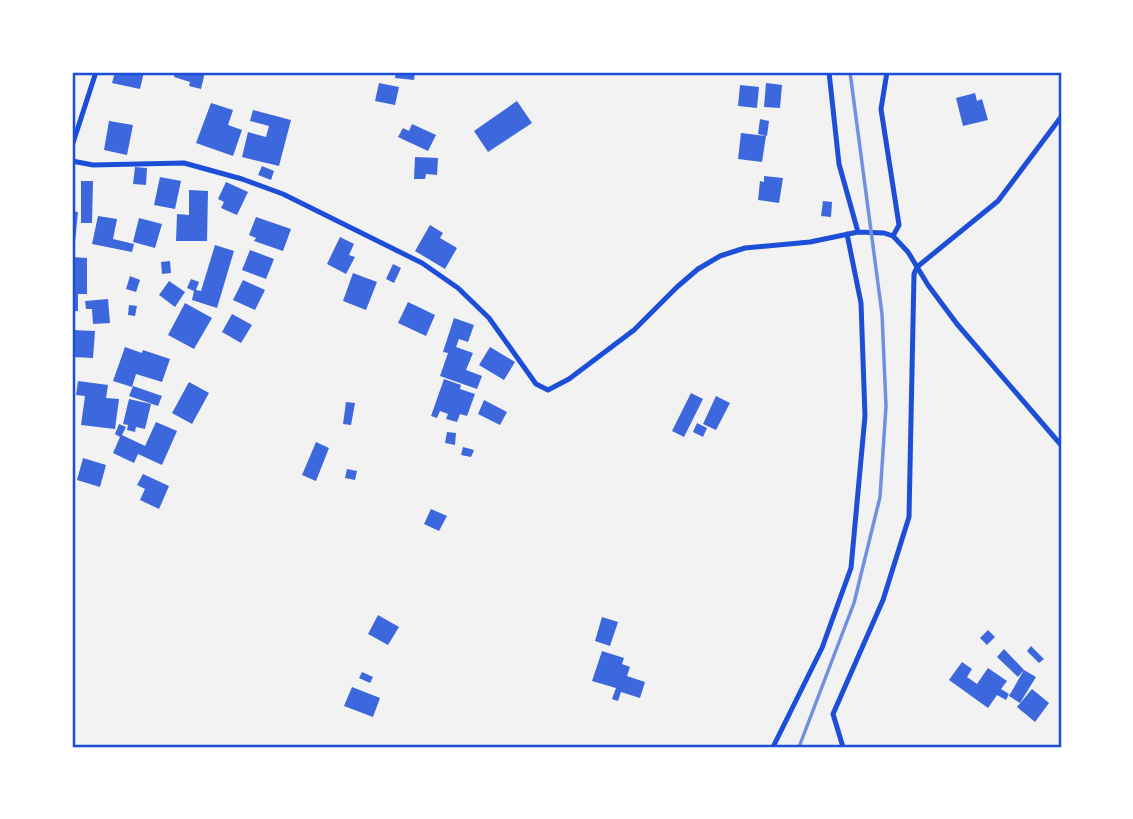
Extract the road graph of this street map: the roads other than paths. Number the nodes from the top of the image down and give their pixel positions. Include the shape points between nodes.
1 (96, 72) edge
2 (829, 72) edge
3 (887, 72) edge
4 (1061, 117) edge
5 (72, 146) edge
6 (72, 161) edge
7 (858, 233) junction
8 (847, 234) junction
9 (893, 236) junction
10 (917, 267) junction
11 (1061, 445) edge
12 (773, 747) edge
13 (844, 747) edge

1 - 5 street
2 - 7 street via 839,164
3 - 9 street via 881,109 899,225
4 - 10 street via 998,201
6 - 8 street via 93,165 184,163 283,194 422,262 458,288 489,318 536,384 548,390 634,330 677,287 720,256 745,248
7 - 8 street
7 - 9 street
8 - 12 street via 861,303 865,416 851,568 822,648
9 - 10 street
10 - 11 street via 957,324
10 - 13 street via 909,517 883,600 833,714

